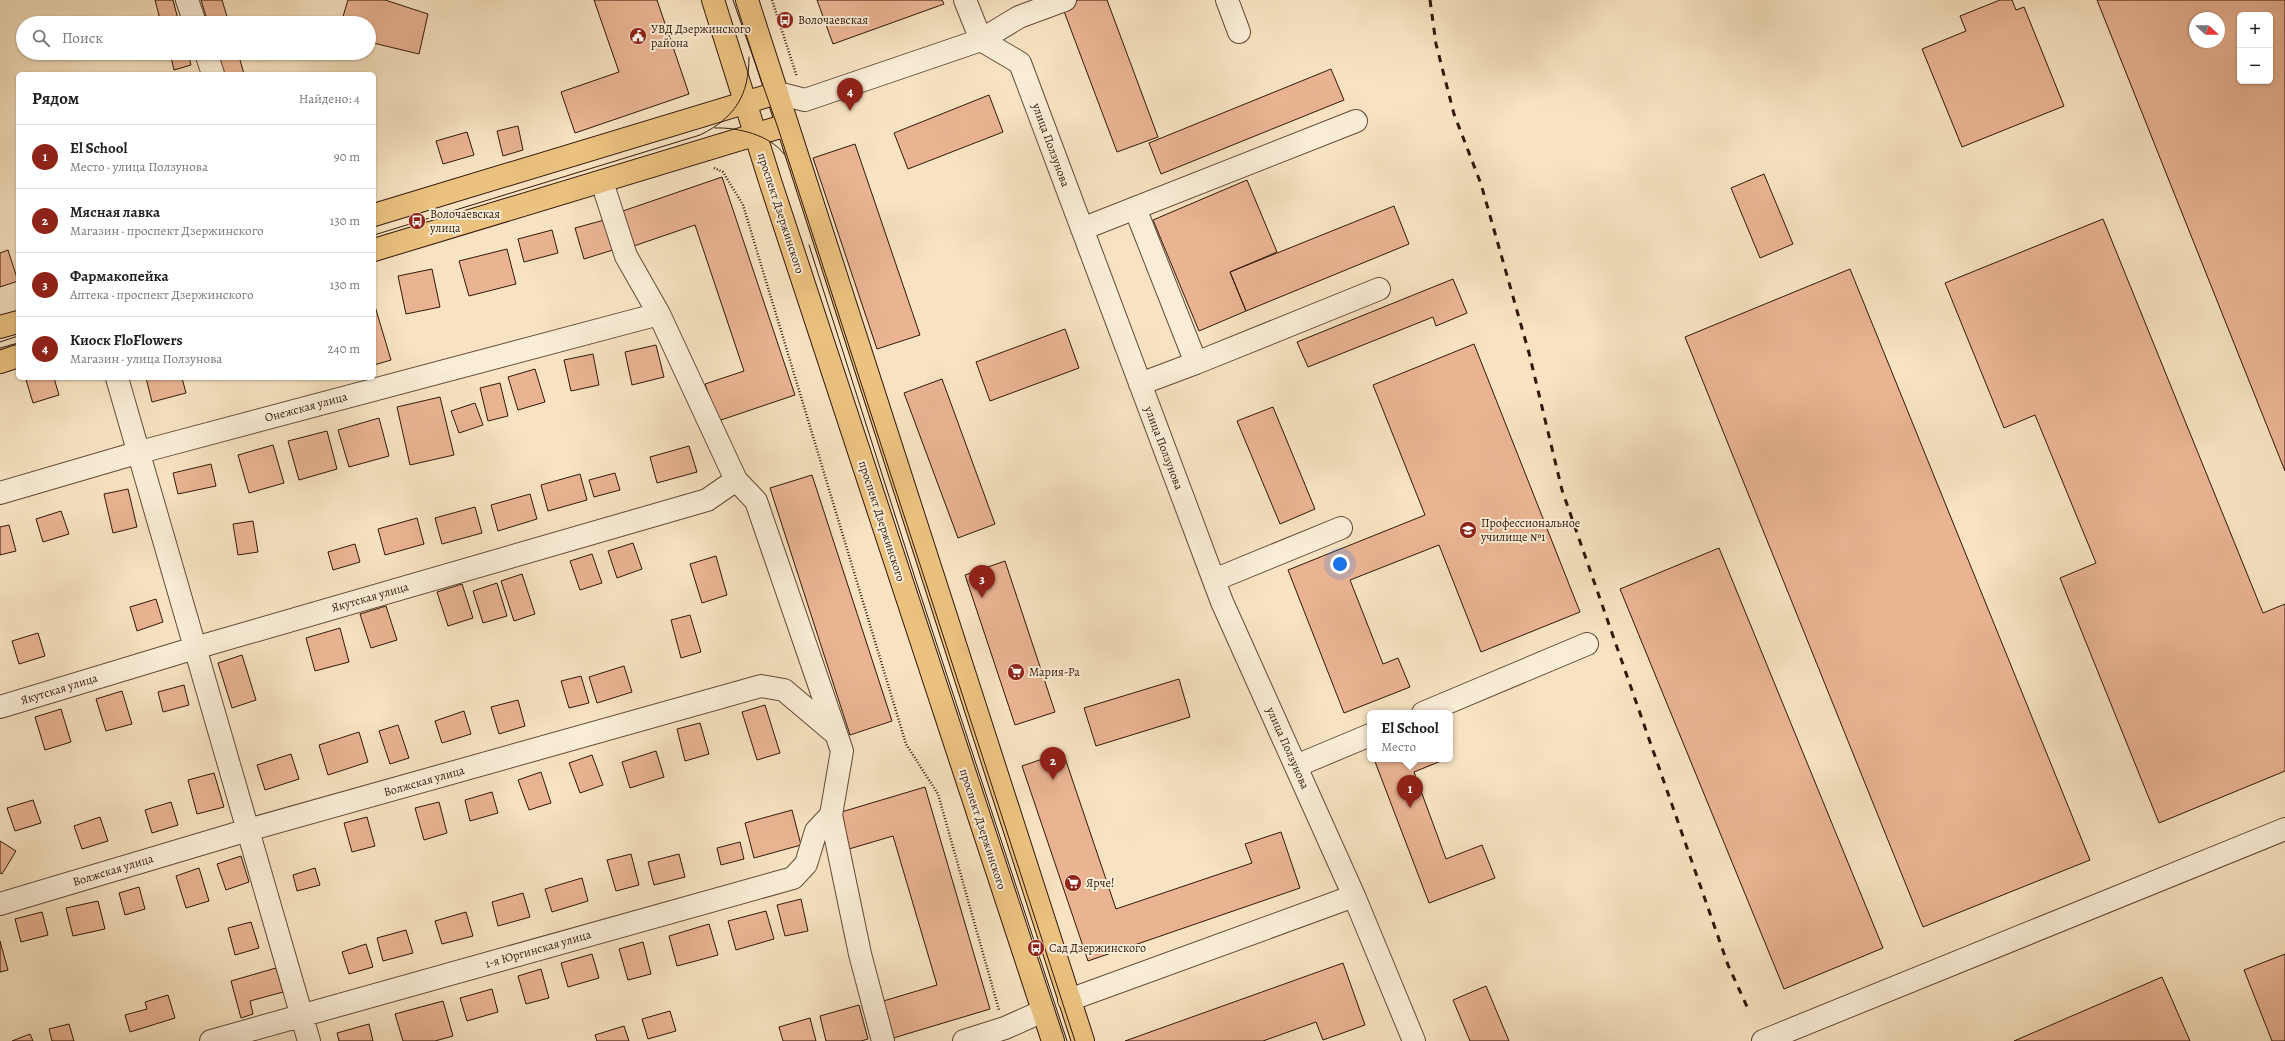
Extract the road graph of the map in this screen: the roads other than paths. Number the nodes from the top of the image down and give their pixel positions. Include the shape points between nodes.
1 (187, 0) edge
2 (713, 0) edge
3 (747, 0) edge
4 (965, 0) edge
5 (1065, 0) edge
6 (1227, 0) edge
7 (193, 16) edge
8 (1239, 32) dead end
9 (981, 40) junction
10 (208, 60) edge
11 (212, 72) edge
12 (777, 93) junction
13 (804, 100) junction
14 (746, 104) junction
15 (1356, 121) dead end
16 (787, 125) junction
17 (756, 135) junction
18 (602, 182) junction
19 (1135, 208) junction
20 (376, 214) edge
21 (1082, 229) junction
22 (376, 249) edge
23 (1379, 289) dead end
24 (659, 314) junction
25 (16, 323) edge
26 (0, 327) edge
27 (16, 357) edge
28 (0, 362) edge
29 (1196, 363) junction
30 (118, 380) edge
31 (1140, 384) junction
32 (140, 452) junction
33 (736, 480) junction
34 (0, 493) edge
35 (1341, 528) dead end
36 (1214, 580) junction
37 (1587, 644) dead end
38 (195, 648) junction
39 (0, 707) edge
40 (1430, 710) edge
41 (836, 734) junction
42 (1367, 736) edge
43 (1296, 766) junction
44 (831, 815) junction
45 (2285, 829) edge
46 (248, 830) junction
47 (1354, 896) junction
48 (0, 904) edge
49 (1069, 1000) junction
50 (1043, 1011) junction
51 (301, 1015) junction
52 (211, 1041) edge
53 (309, 1041) edge
54 (883, 1041) edge
55 (964, 1041) edge
56 (1053, 1041) edge
57 (1082, 1041) edge
58 (1414, 1041) edge
59 (1763, 1041) edge

1 - 7 street
2 - 14 main road, проспект Дзержинского
3 - 12 main road
4 - 9 street
5 - 9 street via 1019,17
6 - 8 street
9 - 13 street
9 - 21 street, улица Ползунова via 1020,63
10 - 11 street
12 - 13 street
12 - 14 main road
12 - 16 main road
13 - 16 street
14 - 17 main road, проспект Дзержинского
14 - 20 main road
15 - 19 street
16 - 17 main road
16 - 49 main road
17 - 18 main road via 710,158
17 - 50 main road, проспект Дзержинского
18 - 22 main road
18 - 24 street via 626,256
19 - 21 street
19 - 29 street
21 - 31 street, улица Ползунова
23 - 29 street
24 - 32 street, Онежская улица
24 - 33 street
25 - 26 main road
27 - 28 main road
29 - 31 street
30 - 32 street
31 - 36 street, улица Ползунова
32 - 34 street, Онежская улица
32 - 38 street
33 - 38 street, Якутская улица via 706,500
33 - 41 street via 756,501
35 - 36 street
36 - 43 street, улица Ползунова
37 - 40 street
38 - 39 street, Якутская улица
38 - 46 street
41 - 44 street via 842,751
41 - 46 street, Волжская улица via 784,690 761,686
42 - 43 street
43 - 47 street, улица Ползунова
44 - 51 street, 1-я Юргинская улица via 816,832 806,864 792,878
44 - 54 street via 860,954
45 - 59 street
46 - 48 street, Волжская улица
46 - 51 street
47 - 49 street
47 - 58 street, улица Ползунова
49 - 50 main road
49 - 57 main road
50 - 55 street via 1005,1028
50 - 56 main road, проспект Дзержинского
51 - 52 street, 1-я Юргинская улица
51 - 53 street

